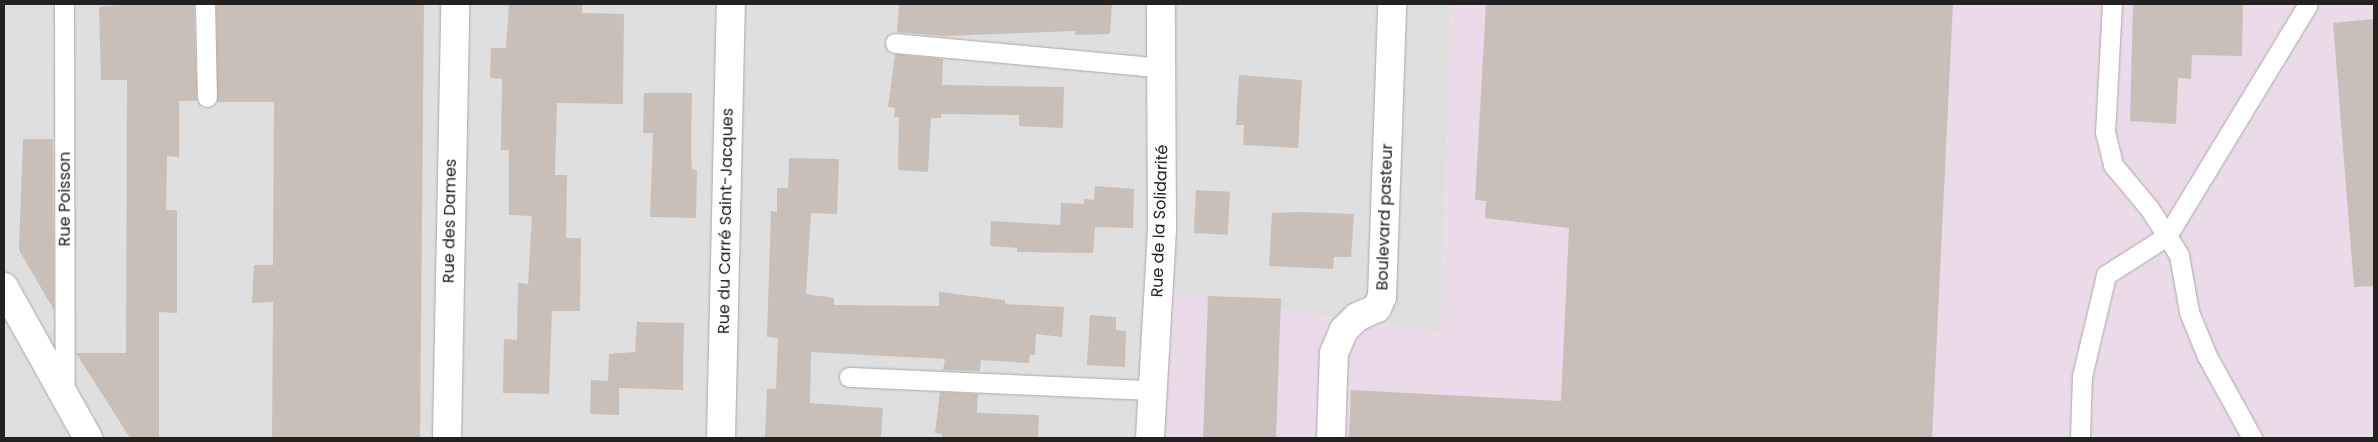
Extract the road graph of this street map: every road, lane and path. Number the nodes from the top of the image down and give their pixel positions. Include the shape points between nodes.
1 (64, 4) edge
2 (205, 4) edge
3 (454, 4) edge
4 (731, 4) edge
5 (1161, 4) edge
6 (1392, 4) edge
7 (2112, 4) edge
8 (2308, 4) edge
9 (895, 43) dead end
10 (1162, 68) junction
11 (207, 97) dead end
12 (2167, 236) junction
13 (4, 287) edge
14 (849, 377) dead end
15 (1152, 390) junction
16 (65, 394) junction
17 (88, 438) edge
18 (447, 438) edge
19 (722, 438) edge
20 (1150, 438) edge
21 (1331, 438) edge
22 (2080, 438) edge
23 (2252, 438) edge

1 - 16 lane, Rue Poisson
2 - 11 lane
3 - 18 street, Rue des Dames
4 - 19 street, Rue du Carré Saint-Jacques
5 - 10 street, Rue de la Solidarité
6 - 21 street, Boulevard pasteur via 1382,297 1377,308 1357,317 1344,330 1334,353
7 - 12 lane via 2105,132 2113,164
8 - 12 lane
9 - 10 lane
10 - 15 street, Rue de la Solidarité via 1162,227
12 - 22 lane via 2106,275 2082,376
12 - 23 lane via 2179,255 2189,312 2207,356
13 - 16 street
14 - 15 lane
15 - 20 street, Rue de la Solidarité
16 - 17 street

